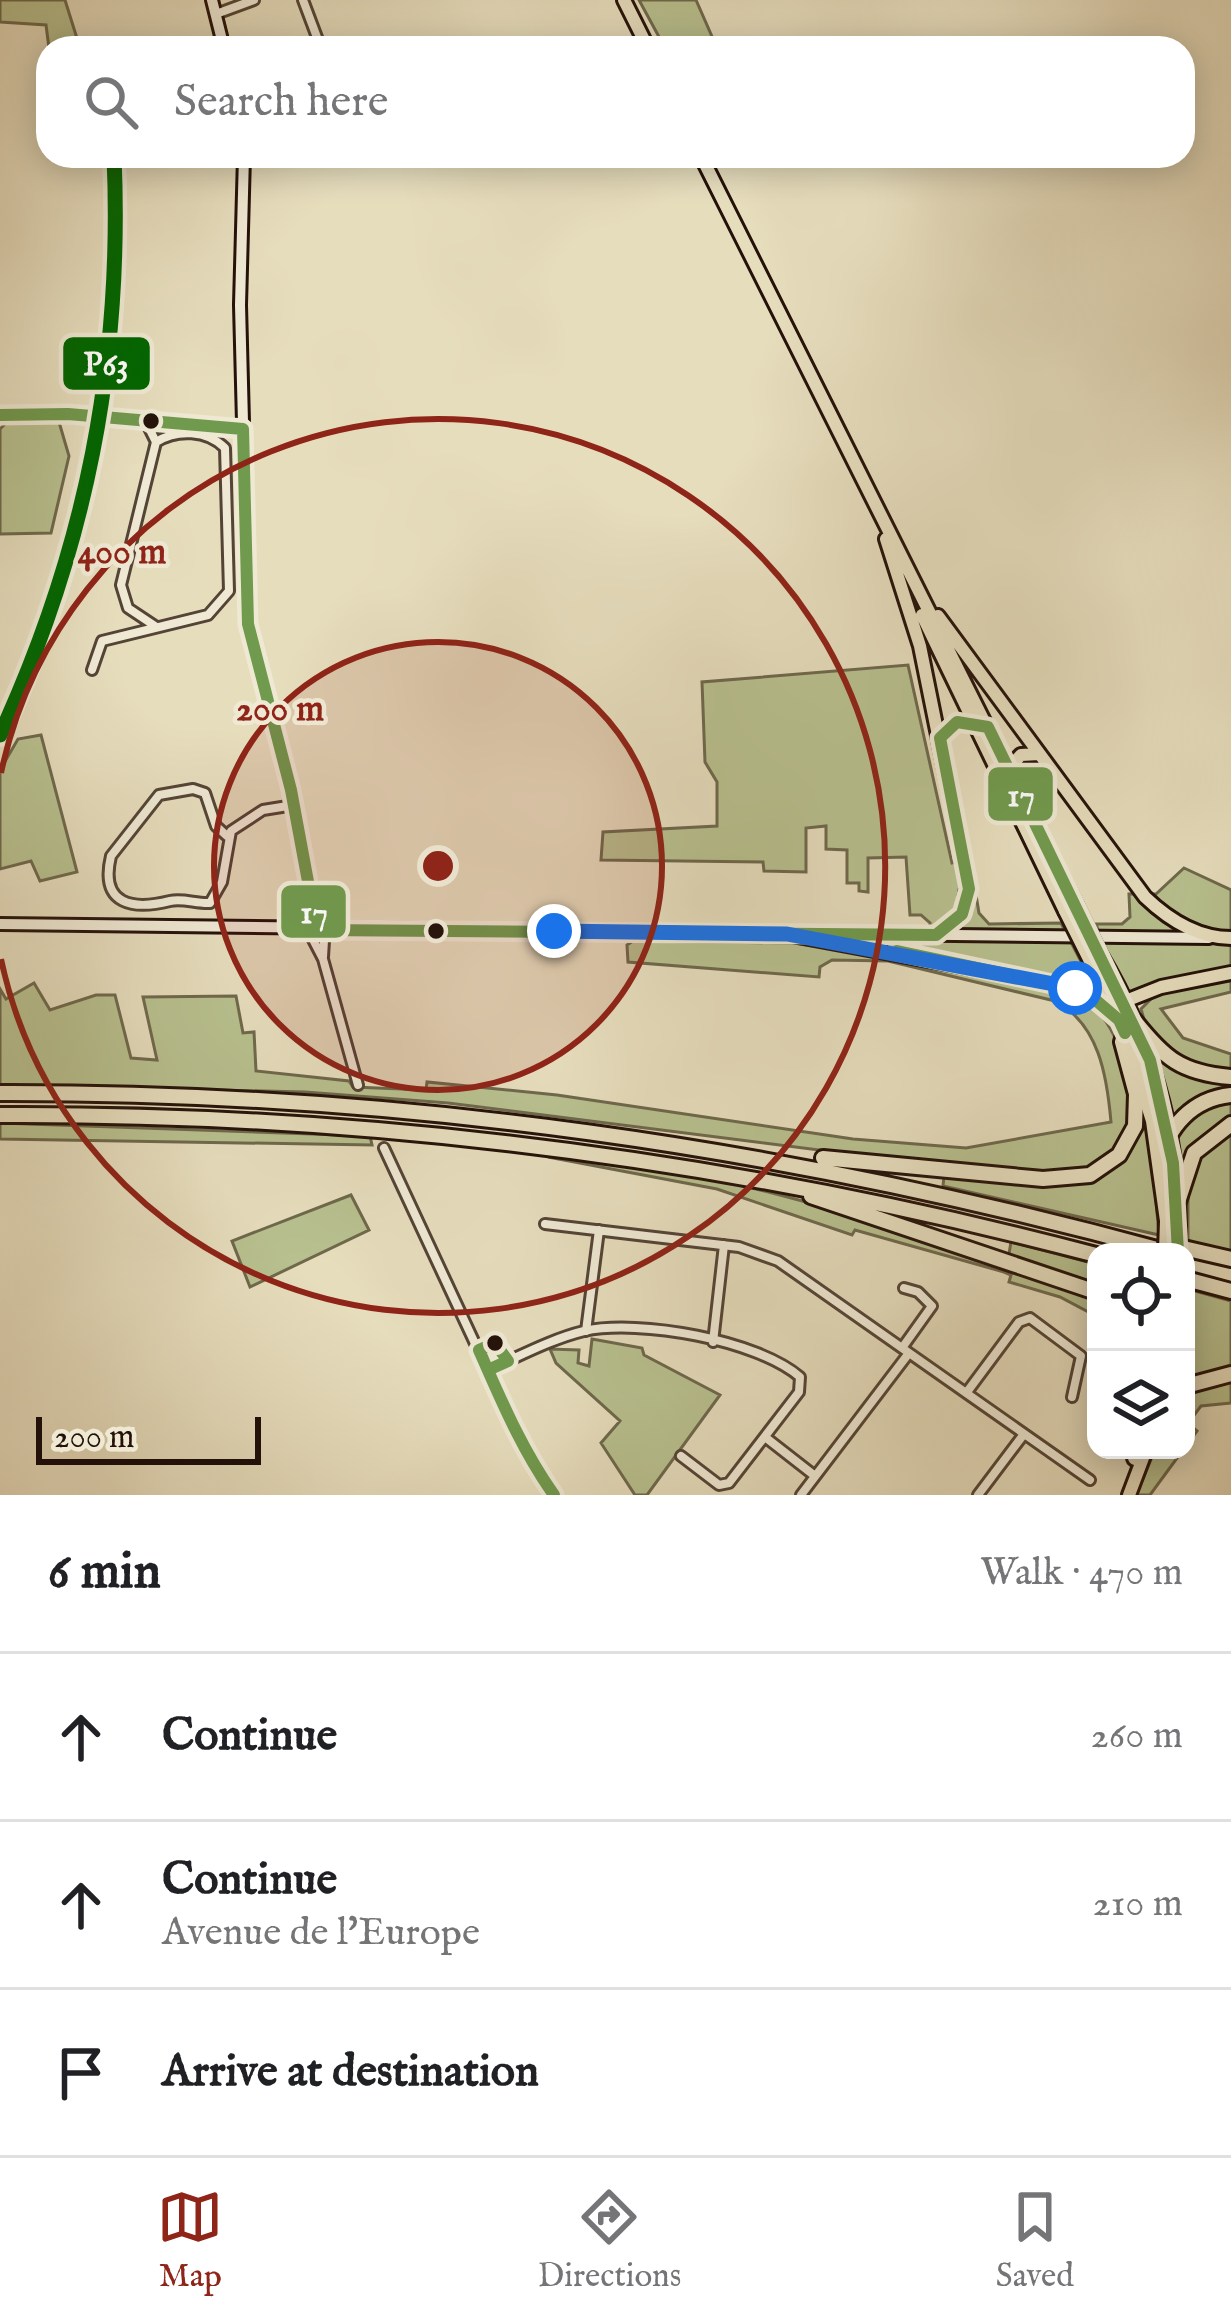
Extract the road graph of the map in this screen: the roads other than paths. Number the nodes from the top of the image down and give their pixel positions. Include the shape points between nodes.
1 (212, 0) edge
2 (254, 0) edge
3 (303, 0) edge
4 (624, 0) edge
5 (216, 14) junction
6 (221, 36) edge
7 (316, 36) edge
8 (642, 36) edge
9 (244, 168) edge
10 (707, 168) edge
11 (0, 415) edge
12 (146, 422) junction
13 (243, 429) junction
14 (156, 442) junction
15 (872, 505) junction
16 (886, 538) junction
17 (905, 564) junction
18 (227, 596) junction
19 (246, 597) junction
20 (128, 608) junction
21 (157, 626) junction
22 (126, 633) junction
23 (92, 670) dead end
24 (970, 720) junction
25 (988, 727) junction
26 (940, 739) junction
27 (1039, 754) junction
28 (1008, 766) junction
29 (1009, 795) junction
30 (294, 805) junction
31 (227, 836) junction
32 (1071, 908) junction
33 (0, 924) edge
34 (316, 926) junction
35 (787, 934) junction
36 (936, 935) junction
37 (1213, 938) junction
38 (1231, 938) edge
39 (1094, 957) junction
40 (322, 959) junction
41 (1231, 973) edge
42 (1098, 977) junction
43 (1075, 988) junction
44 (1106, 993) junction
45 (1126, 1002) junction
46 (1126, 1024) junction
47 (1231, 1077) edge
48 (358, 1085) dead end
49 (0, 1094) edge
50 (1231, 1095) edge
51 (0, 1115) edge
52 (1231, 1124) edge
53 (1169, 1137) junction
54 (689, 1143) junction
55 (384, 1148) dead end
56 (1160, 1163) junction
57 (685, 1164) junction
58 (1178, 1202) junction
59 (1172, 1223) junction
60 (545, 1224) dead end
61 (1082, 1228) junction
62 (598, 1230) junction
63 (1134, 1243) edge
64 (1168, 1243) edge
65 (1176, 1243) edge
66 (724, 1245) junction
67 (1087, 1253) edge
68 (1195, 1259) edge
69 (1231, 1259) edge
70 (1231, 1269) edge
71 (1195, 1281) edge
72 (904, 1288) dead end
73 (1087, 1289) edge
74 (1231, 1291) edge
75 (586, 1331) junction
76 (713, 1342) junction
77 (905, 1350) junction
78 (488, 1370) junction
79 (967, 1392) junction
80 (1072, 1397) dead end
81 (1024, 1434) junction
82 (765, 1437) junction
83 (681, 1456) dead end
84 (1137, 1459) edge
85 (815, 1476) junction
86 (1090, 1480) dead end
87 (981, 1491) edge
88 (554, 1495) edge
89 (801, 1495) edge
90 (995, 1495) edge
91 (1126, 1495) edge

1 - 5 main road
2 - 5 street
3 - 7 street
4 - 8 main road
5 - 6 main road
9 - 13 main road
10 - 15 main road
11 - 12 main road
12 - 13 main road
12 - 14 street
13 - 19 main road
14 - 18 street via 199,435 227,451
14 - 20 street via 121,578
15 - 16 main road
15 - 17 main road
16 - 24 main road
16 - 26 main road
17 - 25 main road
17 - 27 main road
18 - 19 street
18 - 21 street via 218,607
19 - 30 main road
20 - 21 street
20 - 22 street
21 - 22 street
22 - 23 street via 100,642
24 - 25 main road
24 - 26 main road
24 - 29 main road
25 - 28 main road
26 - 36 main road via 969,890 962,914
27 - 28 main road via 1021,754
27 - 37 main road via 1145,897
28 - 29 main road
28 - 32 main road
29 - 32 main road
30 - 31 street via 263,810
30 - 34 main road
31 - 31 street via 222,882 210,903 176,899 146,908 117,896 110,859 156,797 205,793 215,826
32 - 39 main road, bridge
33 - 34 main road
34 - 35 main road
34 - 40 street
34 - 40 street
35 - 36 main road
35 - 43 main road
36 - 37 main road
37 - 38 main road
39 - 42 main road
39 - 45 main road
40 - 48 street
41 - 45 main road
42 - 43 main road
42 - 44 main road
43 - 46 main road
44 - 45 main road
44 - 46 main road
45 - 46 main road
46 - 47 highway via 1173,1064
46 - 53 main road via 1152,1067
46 - 54 highway via 1134,1130 1116,1159 1084,1177 872,1165
46 - 56 main road
49 - 54 highway via 349,1104
50 - 53 highway via 1195,1106
51 - 57 highway via 350,1126
52 - 58 highway via 1194,1153
53 - 56 highway
53 - 58 main road
54 - 61 highway
55 - 78 street
56 - 59 main road
57 - 67 highway
57 - 73 highway via 859,1209
58 - 59 main road
59 - 64 main road, bridge
59 - 65 main road, bridge
60 - 62 street
61 - 63 highway
61 - 69 highway
62 - 66 street
62 - 75 street
66 - 76 street
66 - 77 street via 794,1269
68 - 70 highway
71 - 74 highway
72 - 77 street via 932,1306
75 - 76 street via 628,1328
75 - 78 street
76 - 82 street via 776,1358 802,1382
77 - 79 street
77 - 85 street
78 - 88 street
79 - 80 street via 1030,1318 1082,1356
79 - 81 street
81 - 86 street
81 - 87 street
82 - 83 street via 725,1485
82 - 85 street
84 - 91 main road
85 - 89 street
87 - 90 street

